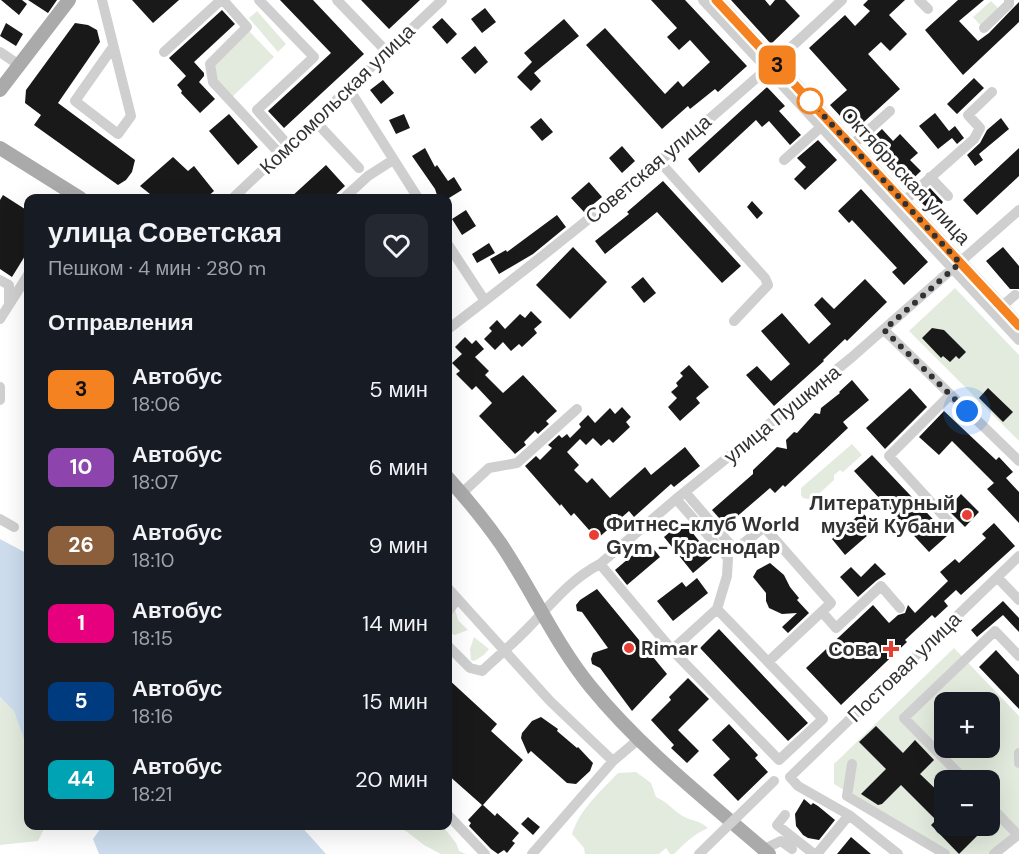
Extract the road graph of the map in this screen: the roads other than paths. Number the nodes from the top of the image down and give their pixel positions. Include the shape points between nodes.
1 (69, 0) edge
2 (102, 0) edge
3 (222, 0) edge
4 (259, 0) edge
5 (338, 0) edge
6 (442, 0) edge
7 (703, 0) edge
8 (716, 0) edge
9 (842, 0) edge
10 (919, 0) edge
11 (1009, 0) edge
12 (928, 9) dead end
13 (984, 28) dead end
14 (113, 47) junction
15 (0, 52) edge
16 (164, 52) dead end
17 (387, 52) junction
18 (19, 65) junction
19 (770, 65) junction
20 (349, 89) junction
21 (0, 90) edge
22 (992, 92) dead end
23 (890, 111) dead end
24 (315, 121) junction
25 (821, 127) junction
26 (289, 146) junction
27 (851, 146) junction
28 (0, 148) edge
29 (280, 154) junction
30 (393, 160) junction
31 (784, 160) dead end
32 (659, 161) junction
33 (359, 168) dead end
34 (930, 177) junction
35 (73, 194) edge
36 (237, 194) edge
37 (348, 194) edge
38 (415, 194) edge
39 (948, 196) dead end
40 (903, 202) junction
41 (1019, 210) edge
42 (452, 251) edge
43 (956, 266) junction
44 (0, 280) edge
45 (24, 281) edge
46 (1016, 295) dead end
47 (485, 301) junction
48 (9, 304) junction
49 (1001, 307) junction
50 (0, 320) edge
51 (734, 321) dead end
52 (452, 326) edge
53 (1019, 326) edge
54 (884, 330) junction
55 (1019, 340) edge
56 (0, 387) edge
57 (950, 395) junction
58 (0, 400) edge
59 (577, 409) dead end
60 (1019, 461) edge
61 (452, 482) edge
62 (685, 492) junction
63 (462, 493) junction
64 (676, 499) junction
65 (0, 519) edge
66 (949, 522) dead end
67 (14, 527) dead end
68 (1019, 556) edge
69 (600, 564) junction
70 (997, 577) junction
71 (452, 593) edge
72 (457, 599) junction
73 (1019, 600) edge
74 (452, 606) edge
75 (900, 608) dead end
76 (717, 609) junction
77 (822, 612) junction
78 (542, 613) junction
79 (452, 650) edge
80 (505, 650) junction
81 (672, 650) junction
82 (1019, 656) edge
83 (768, 662) junction
84 (639, 739) junction
85 (1019, 753) edge
86 (613, 761) junction
87 (1019, 763) edge
88 (852, 764) dead end
89 (955, 770) edge
90 (790, 777) junction
91 (785, 815) dead end
92 (849, 815) junction
93 (1000, 816) edge
94 (452, 819) edge
95 (1018, 834) edge
96 (792, 849) dead end
97 (767, 851) edge
98 (485, 854) edge
99 (532, 854) edge
100 (699, 854) edge
101 (815, 854) edge
102 (898, 854) edge
103 (945, 854) edge
104 (994, 854) edge

1 - 18 main road
2 - 14 street
3 - 16 street
3 - 29 street via 247,27 210,64 213,82
4 - 26 street via 314,57 257,110
5 - 17 street
6 - 17 street, Комсомольская улица
7 - 19 street, Октябрьская улица
8 - 19 main road, Октябрьская улица
9 - 19 street, Советская улица
10 - 12 street
11 - 13 street
14 - 14 street via 131,116 118,134 75,101
15 - 18 street
17 - 20 street, Комсомольская улица
18 - 21 main road
19 - 25 street, Октябрьская улица
19 - 27 main road, Октябрьская улица
19 - 32 street, Советская улица
20 - 24 street, Комсомольская улица
20 - 30 street
22 - 34 street via 968,115 980,128 974,139
23 - 27 street
24 - 26 street, Комсомольская улица
24 - 33 street
25 - 31 street
25 - 43 street, Октябрьская улица
26 - 29 street, Комсомольская улица
27 - 40 main road, Октябрьская улица
28 - 35 main road
29 - 36 street, Комсомольская улица
30 - 37 street
30 - 38 street
32 - 47 street, Советская улица
32 - 51 street via 765,278 768,285
34 - 39 street
34 - 40 street
40 - 43 main road, Октябрьская улица
41 - 43 street, улица Пушкина
42 - 47 street
43 - 49 main road, Октябрьская улица
43 - 54 street, улица Пушкина
43 - 55 street, Октябрьская улица
44 - 48 street via 9,285
45 - 48 street
46 - 49 street
47 - 52 street, Советская улица
48 - 50 street
49 - 53 main road, Октябрьская улица
54 - 57 street
54 - 62 street, улица Пушкина
56 - 58 street
57 - 60 street
57 - 66 street via 889,456
59 - 63 street via 517,463 489,468
61 - 63 main road
62 - 64 street, улица Пушкина
62 - 77 street via 735,550 764,527 831,603
63 - 78 main road via 501,544
64 - 69 street, улица Пушкина
64 - 76 street via 728,558
65 - 67 street
68 - 70 street, Постовая улица
69 - 78 street, улица Пушкина via 555,597
69 - 81 street
70 - 73 street
70 - 90 street, Постовая улица
71 - 72 street
72 - 74 street
72 - 80 street
75 - 77 street via 881,586 836,628
76 - 81 street
76 - 83 street
77 - 83 street
78 - 80 street, улица Пушкина
78 - 84 main road via 589,685
79 - 80 street, улица Пушкина via 470,668 482,671
80 - 86 street via 550,701
81 - 83 street via 779,760 823,719
82 - 89 street via 995,632 904,718
84 - 86 street
84 - 97 main road
85 - 87 street
86 - 99 street
88 - 103 street via 847,796
90 - 92 street via 798,786
90 - 100 street, bridge via 774,780
91 - 101 street via 777,825
92 - 101 street
92 - 102 street
93 - 95 street
94 - 98 street
95 - 104 street
96 - 97 street via 781,842

